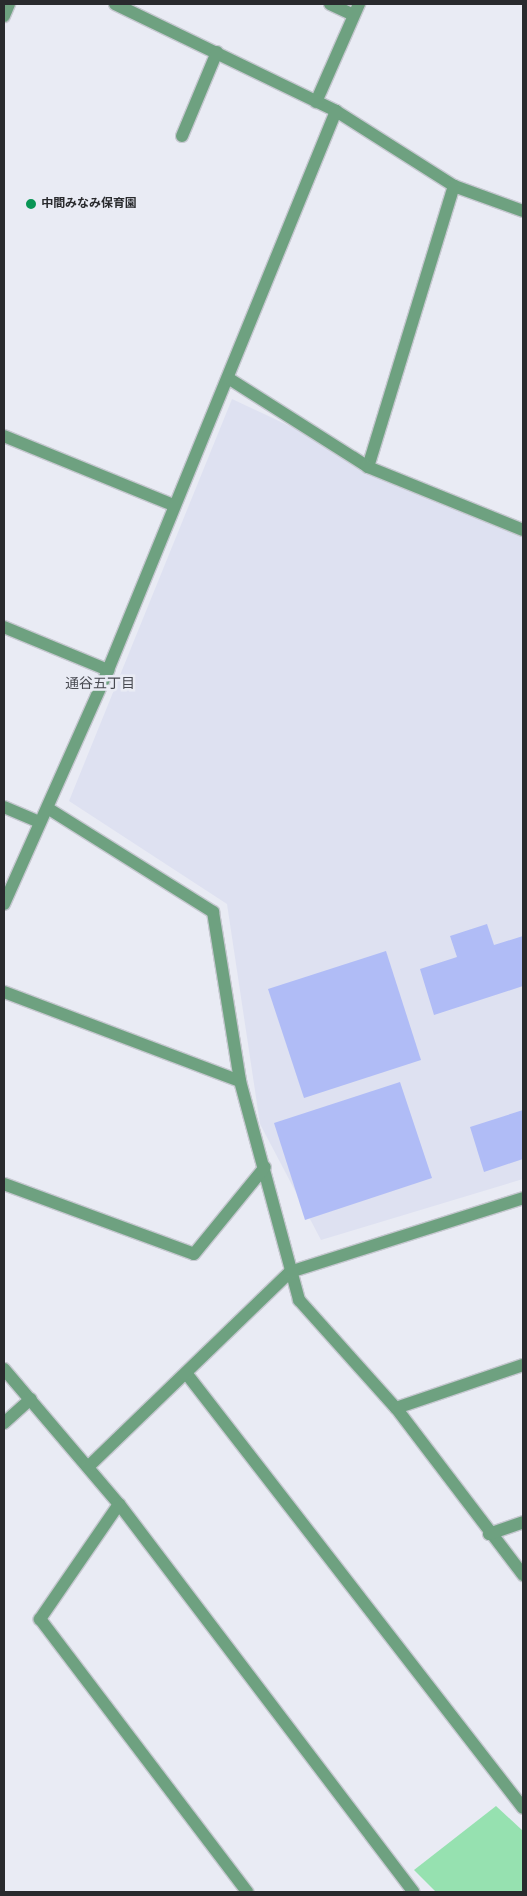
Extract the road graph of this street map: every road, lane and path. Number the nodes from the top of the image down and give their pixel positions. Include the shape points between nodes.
1 (9, 4) edge
2 (115, 4) edge
3 (330, 4) edge
4 (356, 9) edge
5 (4, 16) edge
6 (217, 52) junction
7 (316, 102) junction
8 (336, 111) junction
9 (182, 136) dead end
10 (454, 186) junction
11 (523, 211) edge
12 (228, 378) junction
13 (4, 436) edge
14 (368, 468) junction
15 (173, 505) junction
16 (523, 530) edge
17 (4, 626) edge
18 (108, 670) junction
19 (4, 807) edge
20 (49, 809) junction
21 (40, 822) junction
22 (4, 904) edge
23 (4, 992) edge
24 (240, 1081) junction
25 (265, 1167) junction
26 (4, 1184) edge
27 (523, 1198) edge
28 (290, 1272) junction
29 (523, 1364) edge
30 (4, 1369) edge
31 (186, 1373) junction
32 (31, 1399) junction
33 (396, 1408) junction
34 (4, 1423) edge
35 (88, 1466) junction
36 (120, 1504) junction
37 (523, 1522) edge
38 (489, 1534) junction
39 (523, 1575) edge
40 (523, 1808) edge
41 (247, 1892) edge
42 (414, 1892) edge

1 - 5 street
2 - 6 street
3 - 4 street
4 - 7 street
6 - 7 street
6 - 9 street
7 - 8 street
8 - 10 street
8 - 12 street
10 - 11 street
10 - 14 street
12 - 14 street
12 - 15 street
13 - 15 street
14 - 16 street
15 - 18 street
17 - 18 street
18 - 20 street
19 - 21 street
20 - 21 street
20 - 24 street via 213,912
21 - 22 street
23 - 24 street
24 - 25 street
25 - 26 street via 194,1254
25 - 28 street
27 - 28 street
28 - 31 street
28 - 33 street via 299,1300
29 - 33 street
30 - 32 street
31 - 35 street
31 - 40 street
32 - 34 street
32 - 35 street
33 - 38 street
35 - 36 street
36 - 41 street via 40,1619
36 - 42 street
37 - 38 street
38 - 39 street

